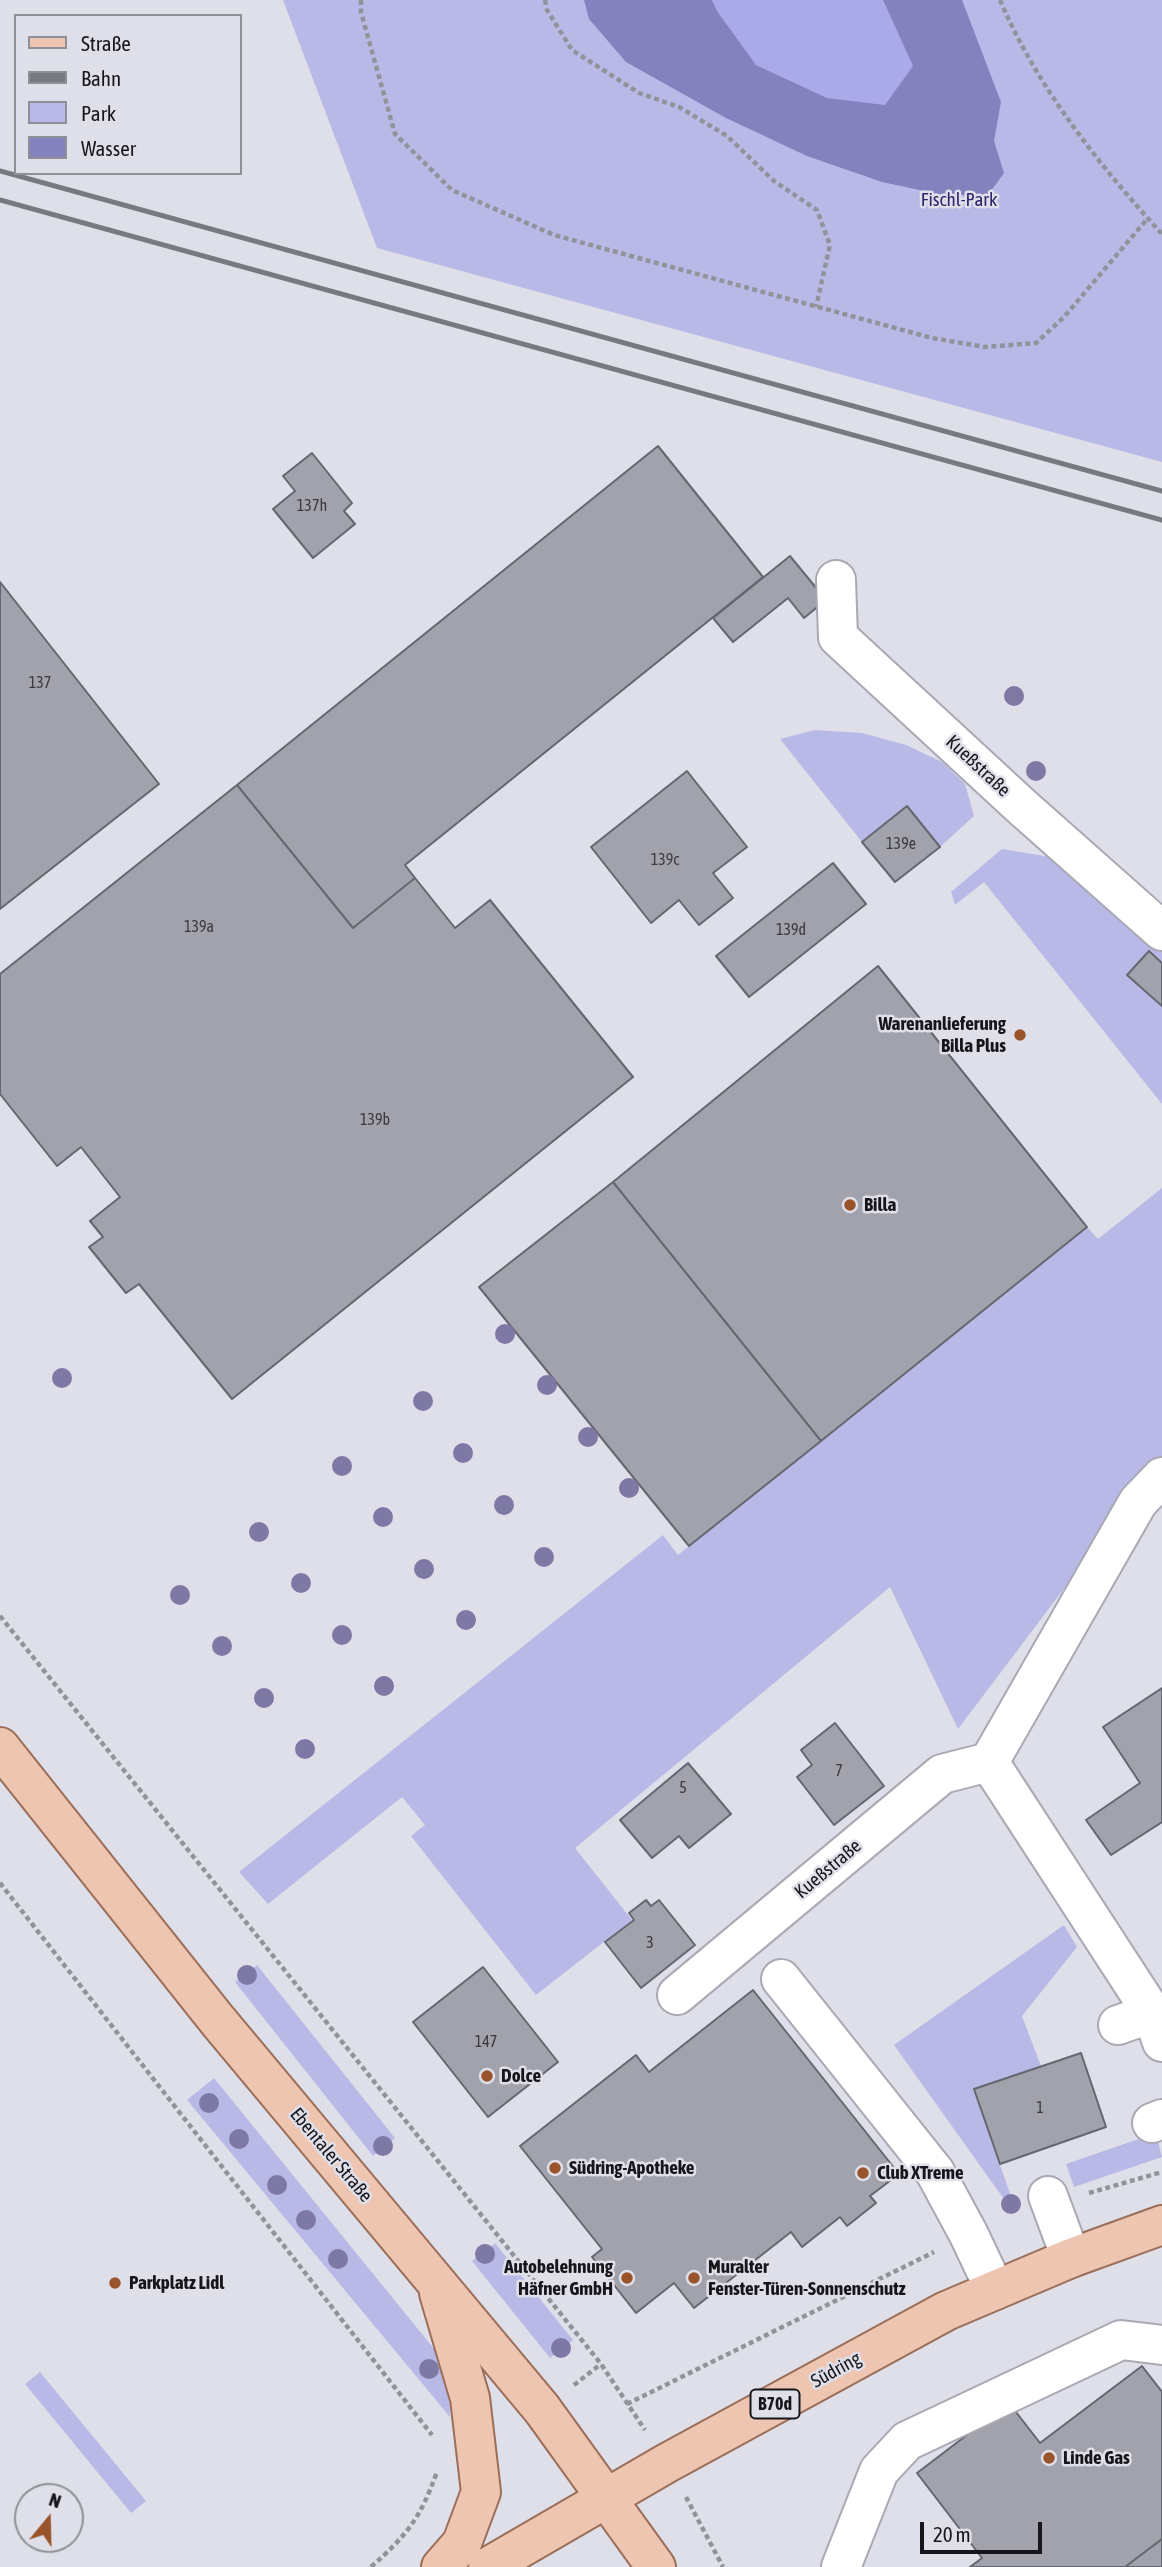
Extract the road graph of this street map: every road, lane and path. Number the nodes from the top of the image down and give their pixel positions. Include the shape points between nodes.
1 (360, 0) edge
2 (545, 0) edge
3 (1000, 0) edge
4 (1148, 218) junction
5 (1162, 234) edge
6 (816, 307) junction
7 (836, 580) dead end
8 (1162, 931) edge
9 (1162, 1477) edge
10 (0, 1616) edge
11 (0, 1746) edge
12 (989, 1762) junction
13 (0, 1882) edge
14 (782, 1979) dead end
15 (677, 1995) dead end
16 (1144, 2027) edge
17 (1162, 2172) edge
18 (1050, 2200) joint
19 (1162, 2225) edge
20 (969, 2235) junction
21 (1071, 2258) junction
22 (434, 2277) junction
23 (995, 2290) junction
24 (1162, 2345) edge
25 (436, 2440) dead end
26 (605, 2498) junction
27 (442, 2567) edge
28 (488, 2567) edge
29 (656, 2567) edge
30 (841, 2567) edge

1 - 6 path via 395,134 453,190 554,236
2 - 6 path via 572,50 639,93 680,107 727,136 775,181 817,210 830,245
3 - 4 path via 1017,39 1088,147
4 - 5 path
4 - 6 path via 1065,317 1036,343 985,347 958,343
7 - 8 street, Kueßstraße via 838,637
9 - 12 street via 1138,1502
10 - 20 path via 601,2364 627,2404
11 - 22 main road, Ebentaler Straße via 218,2021
12 - 15 street, Kueßstraße via 942,1774
12 - 16 street
13 - 25 path
14 - 20 street via 935,2172
17 - 18 path
18 - 21 street
19 - 21 main road, Südring / B70d
20 - 23 street
21 - 23 main road, Südring / B70d
22 - 26 main road, Ebentaler Straße via 542,2409
22 - 27 main road via 470,2398 481,2492 463,2543
23 - 26 main road, Südring / B70d via 946,2311
24 - 30 street via 1121,2340 907,2441 880,2471
26 - 28 main road, Südring / B70d
26 - 29 main road, Ebentaler Straße

